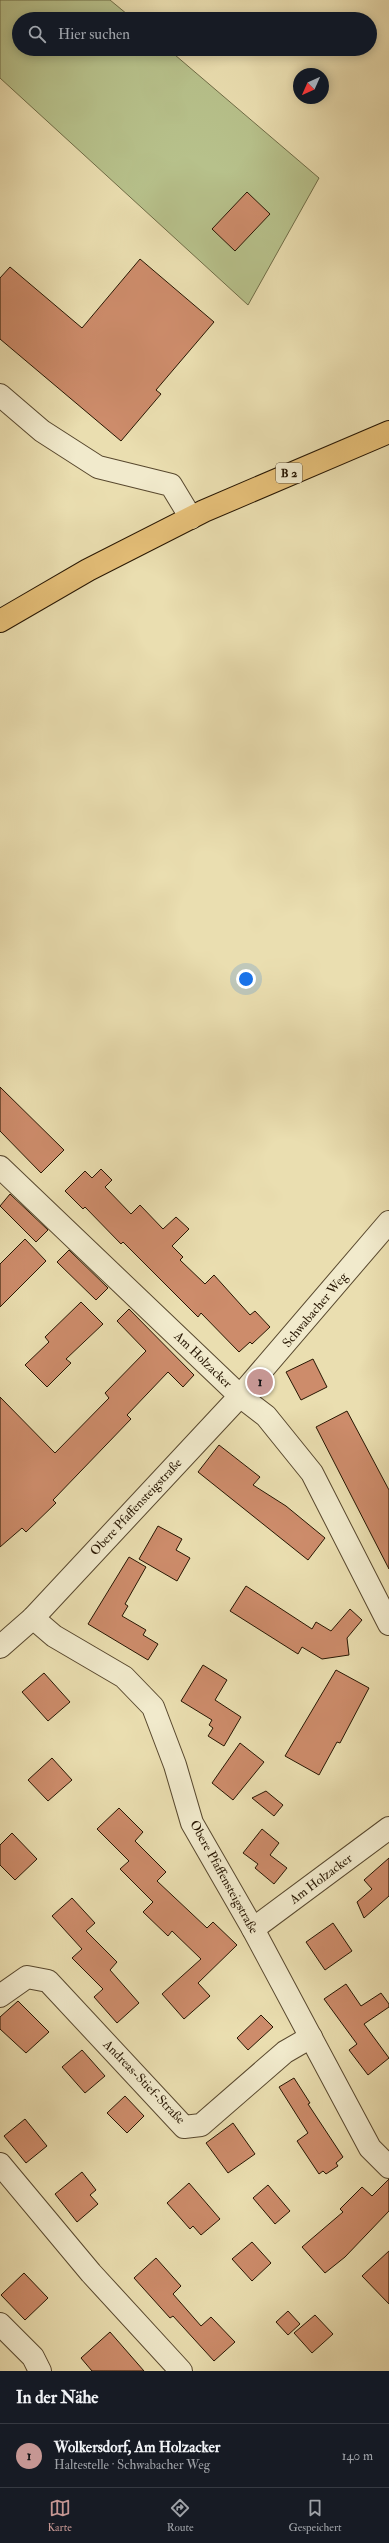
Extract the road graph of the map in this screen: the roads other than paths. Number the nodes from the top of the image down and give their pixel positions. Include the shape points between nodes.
1 (0, 395) edge
2 (389, 432) edge
3 (191, 518) junction
4 (0, 621) edge
5 (0, 1168) edge
6 (389, 1222) edge
7 (240, 1396) junction
8 (33, 1618) junction
9 (389, 1624) edge
10 (0, 1647) edge
11 (389, 1828) edge
12 (253, 1930) junction
13 (0, 1996) edge
14 (311, 2037) junction
15 (0, 2164) edge
16 (389, 2167) edge
17 (0, 2324) edge
18 (40, 2371) edge
19 (181, 2371) edge

1 - 3 street via 42,431 98,467 171,485
2 - 3 main road, B 2 via 242,493
3 - 4 main road, B 2 via 88,570
5 - 7 street, Am Holzacker
6 - 7 street, Schwabacher Weg
7 - 8 street, Obere Pfaffensteigstraße
7 - 9 street, Am Holzacker via 266,1416 312,1472
8 - 10 street, Obere Pfaffensteigstraße
8 - 12 street, Obere Pfaffensteigstraße via 54,1636 124,1677 153,1707 175,1765 192,1823
11 - 12 street, Am Holzacker
12 - 14 street, Obere Pfaffensteigstraße
13 - 14 street, Andreas-Stief-Straße via 27,1977 48,1981 184,2127 202,2126 285,2052
14 - 16 street, Obere Pfaffensteigstraße via 370,2148
15 - 19 street via 91,2273
17 - 18 street via 32,2357

